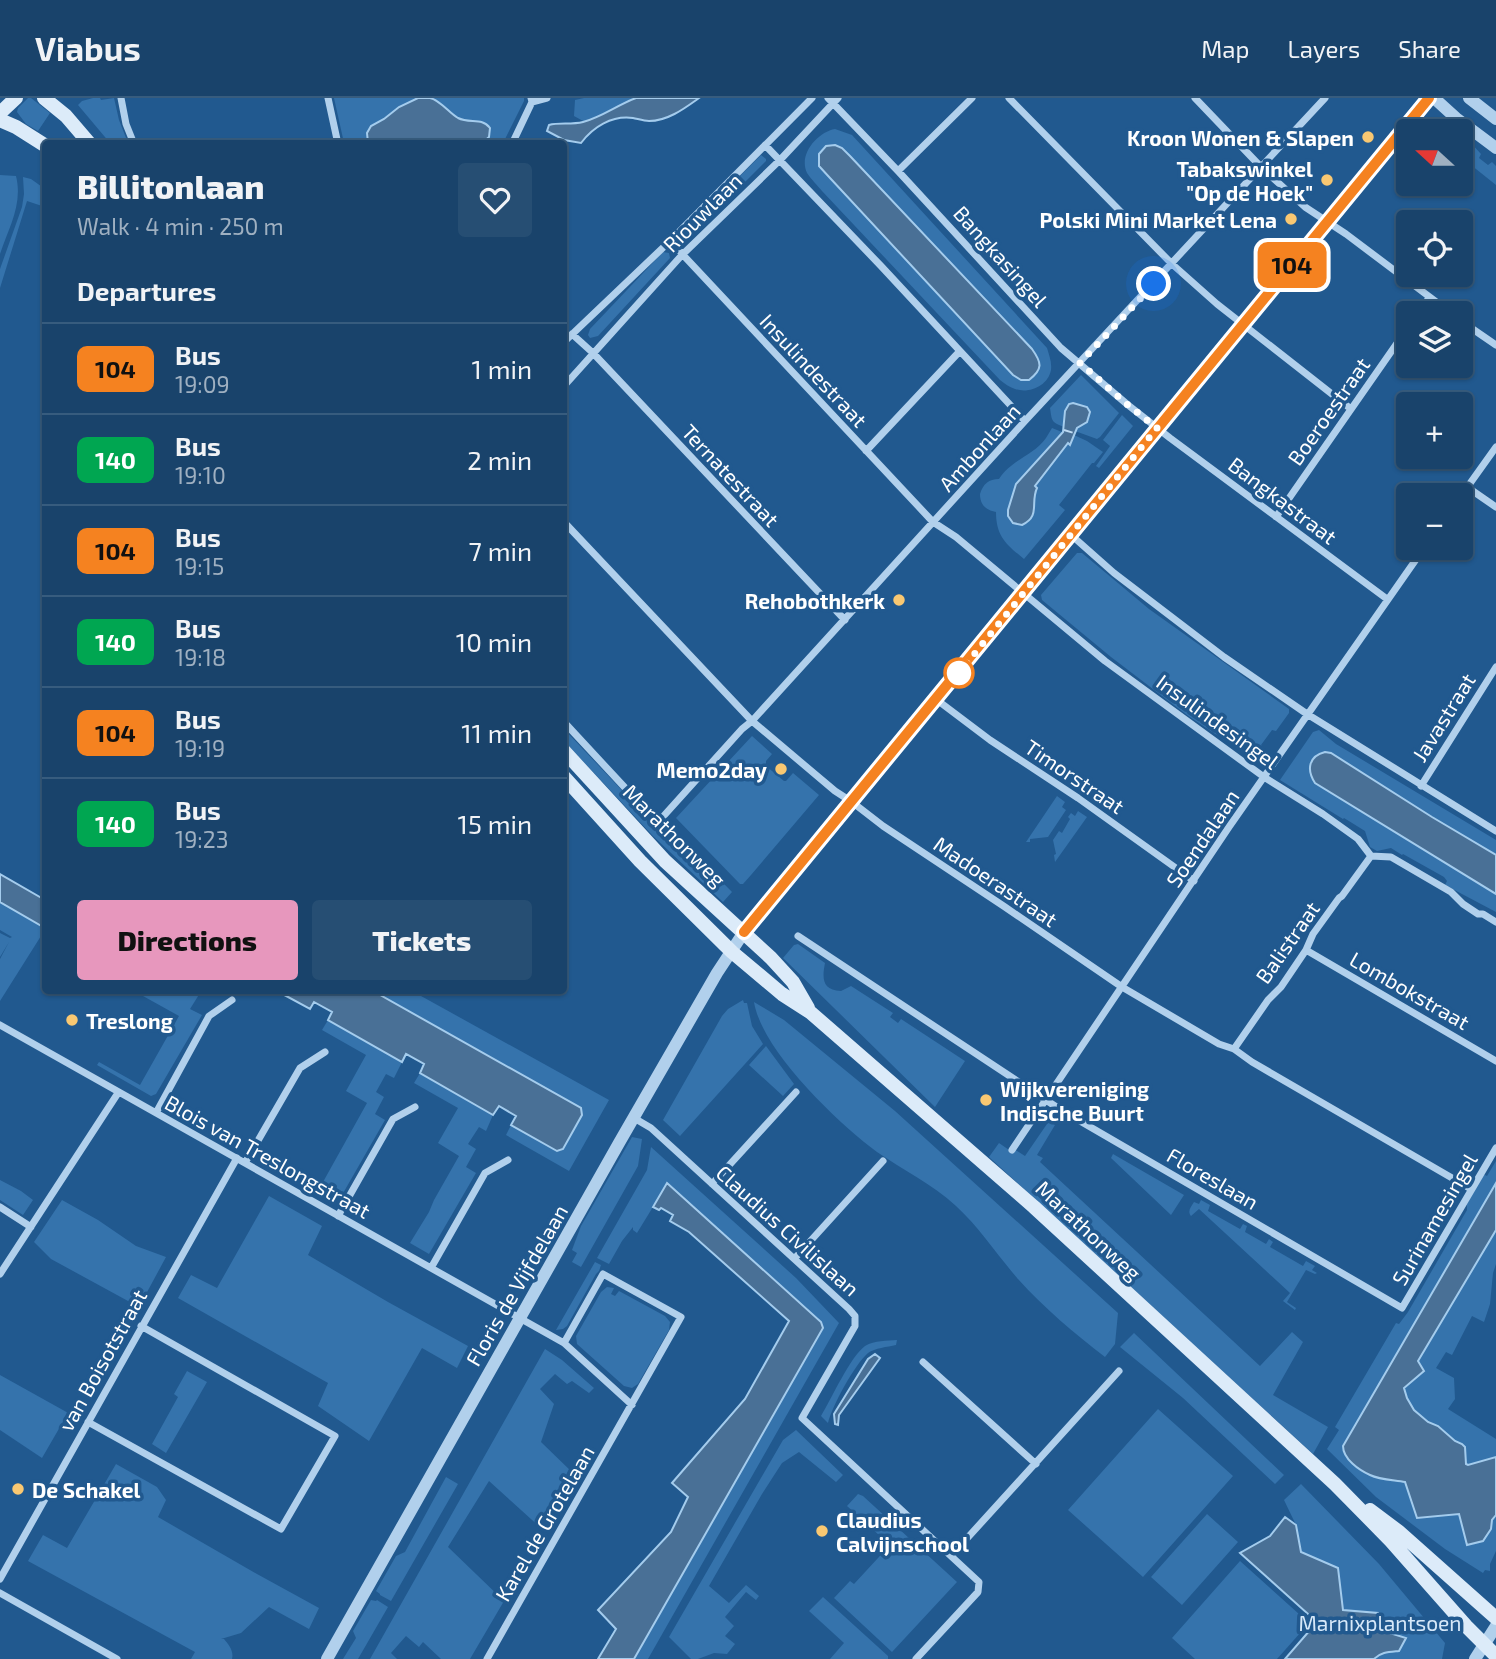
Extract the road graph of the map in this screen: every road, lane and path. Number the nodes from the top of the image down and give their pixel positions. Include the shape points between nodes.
1 (3, 98) edge
2 (16, 98) edge
3 (44, 98) edge
4 (121, 98) edge
5 (328, 98) edge
6 (547, 98) edge
7 (812, 98) edge
8 (972, 98) edge
9 (1009, 98) edge
10 (1195, 98) edge
11 (1325, 98) edge
12 (1431, 98) edge
13 (1469, 98) edge
14 (532, 100) edge
15 (833, 100) edge
16 (0, 105) edge
17 (0, 113) edge
18 (1496, 119) edge
19 (0, 120) edge
20 (86, 140) edge
21 (132, 140) edge
22 (337, 140) edge
23 (514, 140) edge
24 (42, 143) edge
25 (765, 145) junction
26 (1496, 148) edge
27 (780, 160) junction
28 (1261, 167) junction
29 (898, 171) junction
30 (1328, 222) junction
31 (670, 241) junction
32 (682, 255) junction
33 (1172, 264) junction
34 (1429, 299) joint
35 (1432, 301) edge
36 (1243, 325) junction
37 (1473, 329) edge
38 (572, 334) junction
39 (567, 339) edge
40 (1396, 345) edge
41 (1496, 345) edge
42 (960, 352) junction
43 (593, 353) junction
44 (1080, 363) junction
45 (567, 383) edge
46 (1351, 410) junction
47 (1025, 421) junction
48 (1157, 428) junction
49 (1496, 447) edge
50 (866, 451) junction
51 (1470, 483) edge
52 (1473, 491) edge
53 (1496, 507) edge
54 (1276, 517) junction
55 (933, 522) junction
56 (567, 525) edge
57 (1070, 534) junction
58 (1415, 560) edge
59 (1023, 593) junction
60 (1387, 599) junction
61 (845, 620) junction
62 (1496, 667) edge
63 (937, 699) junction
64 (1307, 714) junction
65 (752, 721) junction
66 (567, 725) edge
67 (567, 754) edge
68 (1264, 777) junction
69 (567, 779) edge
70 (1421, 786) junction
71 (852, 802) junction
72 (1496, 831) edge
73 (1371, 856) junction
74 (1194, 880) junction
75 (1496, 922) edge
76 (744, 932) junction
77 (798, 936) dead end
78 (1306, 950) junction
79 (732, 951) junction
80 (1122, 987) junction
81 (232, 1000) dead end
82 (810, 1012) junction
83 (0, 1026) edge
84 (1234, 1049) junction
85 (325, 1052) dead end
86 (1496, 1061) edge
87 (796, 1092) dead end
88 (118, 1093) junction
89 (1045, 1099) junction
90 (415, 1107) dead end
91 (156, 1113) junction
92 (634, 1118) junction
93 (1496, 1148) edge
94 (1012, 1150) dead end
95 (237, 1158) junction
96 (508, 1160) dead end
97 (883, 1160) dead end
98 (245, 1163) junction
99 (712, 1184) junction
100 (1471, 1189) junction
101 (0, 1207) edge
102 (338, 1216) junction
103 (31, 1227) junction
104 (794, 1258) junction
105 (432, 1268) junction
106 (0, 1274) edge
107 (1402, 1308) joint
108 (520, 1318) junction
109 (141, 1326) junction
110 (564, 1343) junction
111 (923, 1362) dead end
112 (1119, 1371) dead end
113 (632, 1405) junction
114 (88, 1422) junction
115 (1036, 1464) junction
116 (1335, 1485) junction
117 (951, 1556) junction
118 (0, 1579) edge
119 (0, 1593) edge
120 (1496, 1618) edge
121 (1496, 1626) edge
122 (1484, 1644) junction
123 (1496, 1656) edge
124 (117, 1659) edge
125 (327, 1659) edge
126 (487, 1659) edge
127 (916, 1659) edge
128 (1475, 1659) edge

1 - 16 main road
2 - 17 main road
3 - 20 main road
4 - 21 street
5 - 22 street
6 - 14 street
7 - 25 street, Riouwlaan
8 - 29 street
9 - 33 street
10 - 28 street
11 - 28 street, Ambonlaan
12 - 26 street
12 - 30 street, Floris de Vijfdelaan
13 - 18 street
14 - 23 street
15 - 27 street, Riouwlaan
15 - 29 street, Bangkasingel
19 - 24 main road
25 - 27 street
25 - 31 street, Riouwlaan
27 - 32 street, Riouwlaan
27 - 42 street
28 - 30 street
28 - 33 street, Ambonlaan
29 - 44 street, Bangkasingel
30 - 34 street
30 - 36 street, Floris de Vijfdelaan
31 - 32 street, Insulindestraat
31 - 38 street, Riouwlaan
32 - 43 street, Riouwlaan
32 - 50 street, Insulindestraat
33 - 36 street
33 - 44 street, Ambonlaan
34 - 35 street
36 - 46 street
36 - 48 street, Floris de Vijfdelaan
37 - 41 street
38 - 39 street, Riouwlaan
38 - 43 street
40 - 46 street, Boeroestraat
42 - 47 street
42 - 50 street
43 - 45 street, Riouwlaan
43 - 61 street, Ternatestraat
44 - 47 street, Ambonlaan
44 - 48 street, Bangkasingel
46 - 54 street, Boeroestraat
47 - 55 street, Ambonlaan
48 - 54 street, Bangkastraat
48 - 57 street, Floris de Vijfdelaan
49 - 51 street
50 - 55 street, Insulindestraat
52 - 53 street
54 - 60 street, Bangkastraat
55 - 59 street, Insulindesingel
55 - 61 street, Ambonlaan
56 - 65 street, Madoerastraat
57 - 59 street, Floris de Vijfdelaan
57 - 64 street via 1224,657
58 - 60 street, Soendalaan
59 - 63 street, Floris de Vijfdelaan
59 - 68 street, Insulindesingel via 1105,661
60 - 64 street, Soendalaan
61 - 65 street, Ambonlaan
62 - 70 street, Javastraat
63 - 71 street, Floris de Vijfdelaan
63 - 74 street, Timorstraat
64 - 68 street, Soendalaan
64 - 70 street
65 - 66 street, Ambonlaan via 660,820
65 - 71 street, Madoerastraat
67 - 76 main road, Marathonweg via 665,860
68 - 73 street, Insulindesingel via 1358,839
68 - 74 street, Soendalaan
69 - 79 main road, Marathonweg via 639,861
70 - 72 street
71 - 76 street, Floris de Vijfdelaan
71 - 80 street, Madoerastraat
73 - 75 street via 1391,857
73 - 78 street, Balistraat
74 - 80 street, Soendalaan
76 - 79 street, Floris de Vijfdelaan
76 - 82 main road, Marathonweg via 793,982
77 - 89 street, Floreslaan
78 - 84 street, Balistraat
78 - 86 street, Lombokstraat
79 - 82 main road, Marathonweg
79 - 92 street, Floris de Vijfdelaan
80 - 84 street, Madoerastraat
80 - 89 street, Soendalaan
81 - 91 street via 209,1016
82 - 116 main road, Marathonweg via 1034,1207
83 - 88 street, Blois van Treslongstraat
84 - 100 street, Madoerastraat
85 - 98 street via 300,1068
87 - 99 street
88 - 91 street, Blois van Treslongstraat
88 - 103 street
89 - 94 street, Soendalaan
89 - 107 street, Floreslaan
90 - 102 street via 393,1119
91 - 95 street, Blois van Treslongstraat
92 - 99 street, Claudius Civilislaan
92 - 108 street, Floris de Vijfdelaan
93 - 100 street, Surinamesingel
95 - 98 street, Blois van Treslongstraat
95 - 109 street, van Boisotstraat
96 - 105 street via 485,1173
97 - 104 street
98 - 102 street, Blois van Treslongstraat
99 - 104 street, Claudius Civilislaan
100 - 107 street, Surinamesingel
101 - 103 street
102 - 105 street, Blois van Treslongstraat
103 - 106 street
104 - 117 street, Claudius Civilislaan via 855,1316 855,1326 802,1418
105 - 108 street, Blois van Treslongstraat
108 - 110 street
108 - 125 street, Floris de Vijfdelaan
109 - 114 street, van Boisotstraat
109 - 114 street via 335,1436 281,1528
110 - 113 street
110 - 113 street, Karel de Grotelaan via 603,1273 681,1317
111 - 115 street
112 - 115 street
113 - 126 street, Karel de Grotelaan
114 - 118 street, van Boisotstraat
115 - 117 street
116 - 120 main road, Marathonweg via 1398,1531
116 - 122 main road, Marathonweg
117 - 127 street, Claudius Civilislaan via 979,1582 978,1592
119 - 124 street
121 - 122 street
122 - 123 main road, Marathonweg
122 - 128 street

